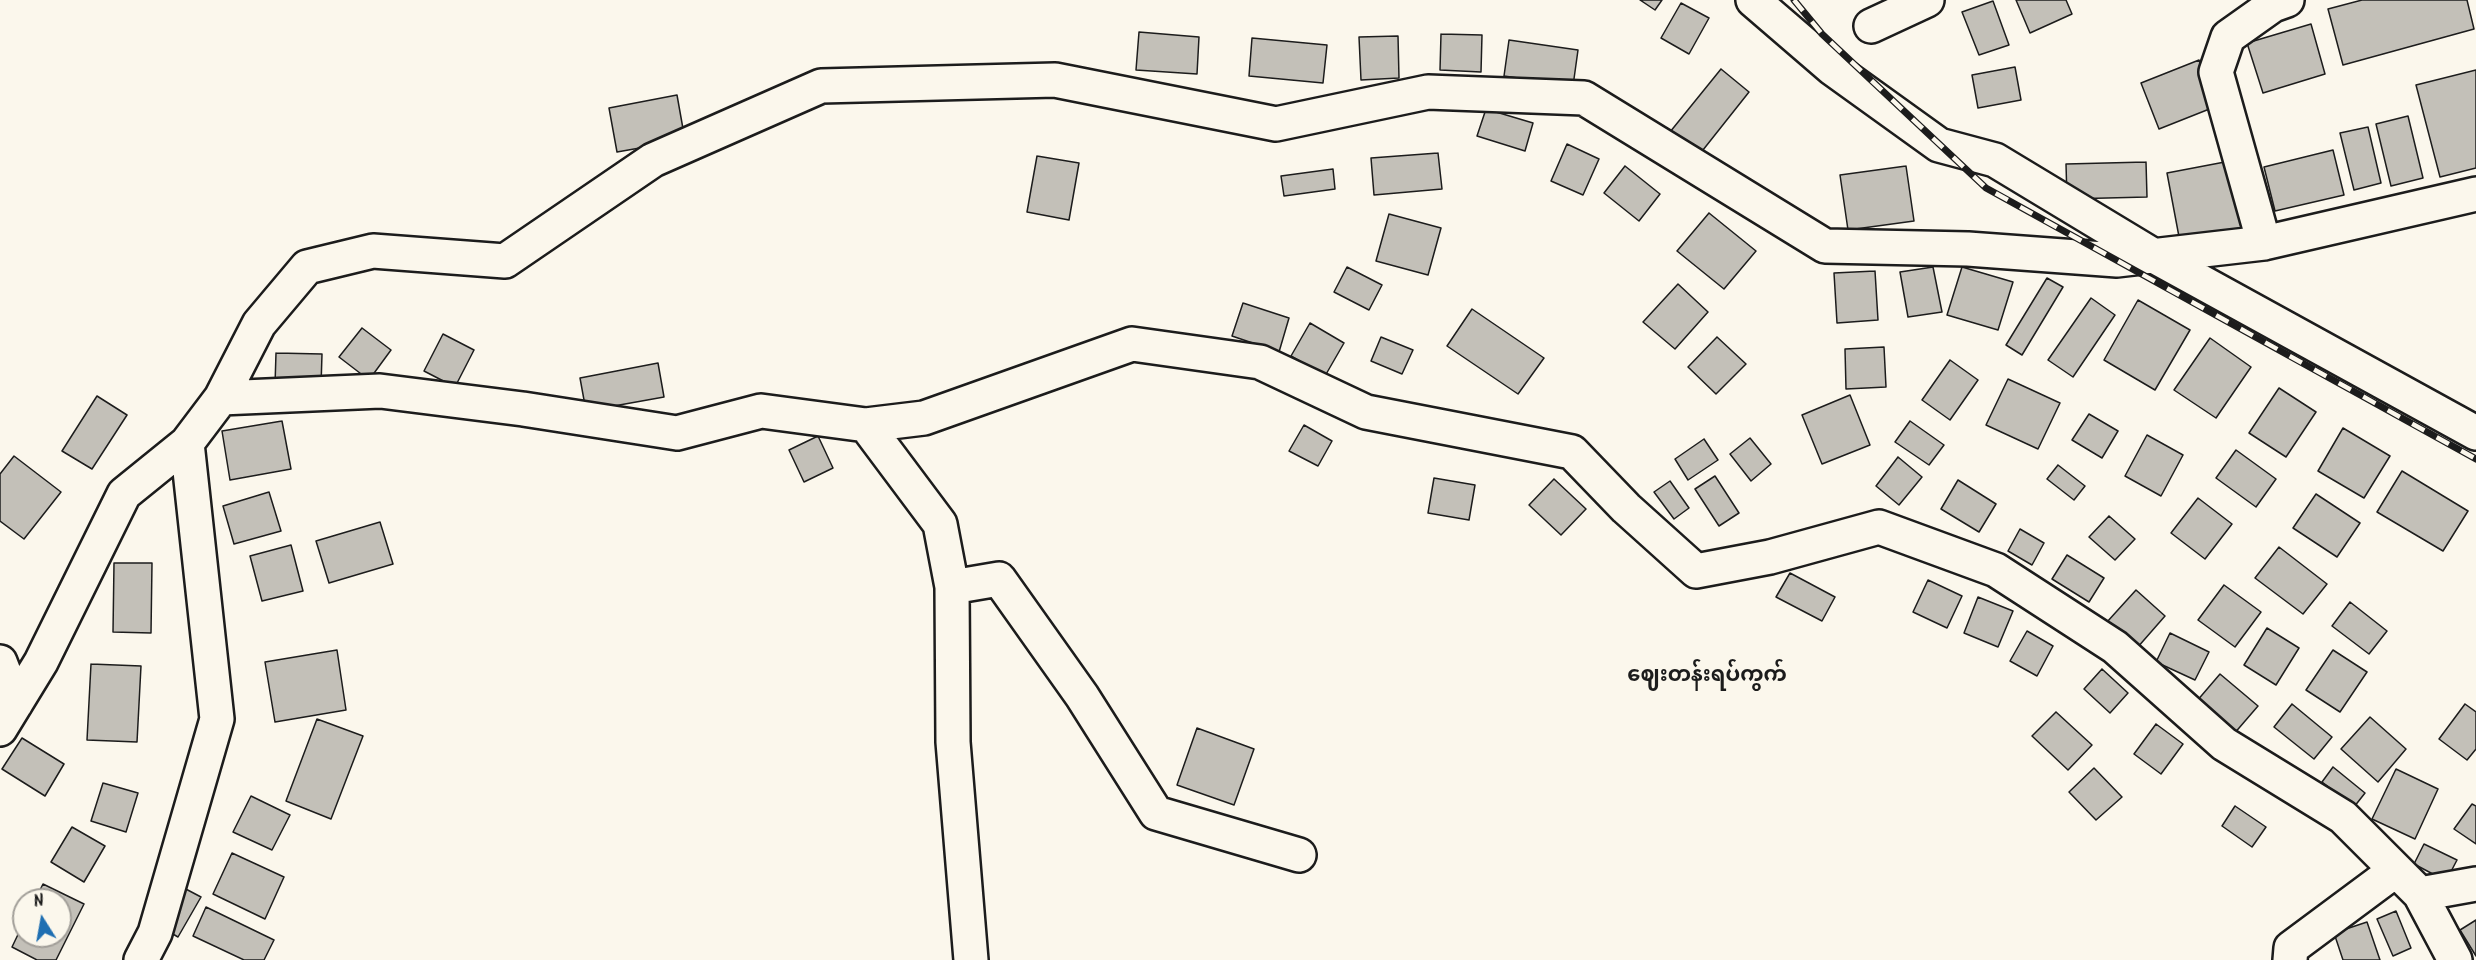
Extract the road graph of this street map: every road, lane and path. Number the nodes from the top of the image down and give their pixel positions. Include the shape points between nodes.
1 (1753, 0) edge
2 (1927, 0) edge
3 (2287, 0) edge
4 (1870, 26) dead end
5 (2476, 194) edge
6 (2264, 243) junction
7 (2154, 256) junction
8 (221, 398) junction
9 (866, 425) junction
10 (2476, 433) edge
11 (187, 443) junction
12 (952, 587) junction
13 (0, 662) edge
14 (8, 716) edge
15 (1299, 855) dead end
16 (2396, 870) junction
17 (2476, 884) edge
18 (2420, 894) junction
19 (141, 960) edge
20 (971, 960) edge
21 (2290, 960) edge
22 (2455, 960) edge

1 - 7 street via 1832,68 1939,145 1995,160
2 - 4 street
3 - 6 street via 2273,5 2228,37 2216,72
5 - 6 street
6 - 7 street
7 - 8 street via 2117,260 1968,249 1825,246 1584,98 1428,92 1276,124 1055,80 821,86 653,160 505,261 374,251 307,267 259,324
7 - 10 street
8 - 9 street via 380,391 676,433 761,411
8 - 11 street
9 - 12 street via 940,525
9 - 16 street via 924,418 1132,344 1260,362 1366,412 1572,452 1626,508 1696,571 1770,557 1879,526 1996,570 2115,647 2224,744 2343,817
11 - 14 street via 124,494 41,662
11 - 19 street via 217,719 155,933
12 - 15 street via 999,579 1082,696 1156,813
12 - 20 street via 953,742
13 - 14 street
16 - 18 street
16 - 21 street via 2291,948
17 - 18 street
18 - 22 street

